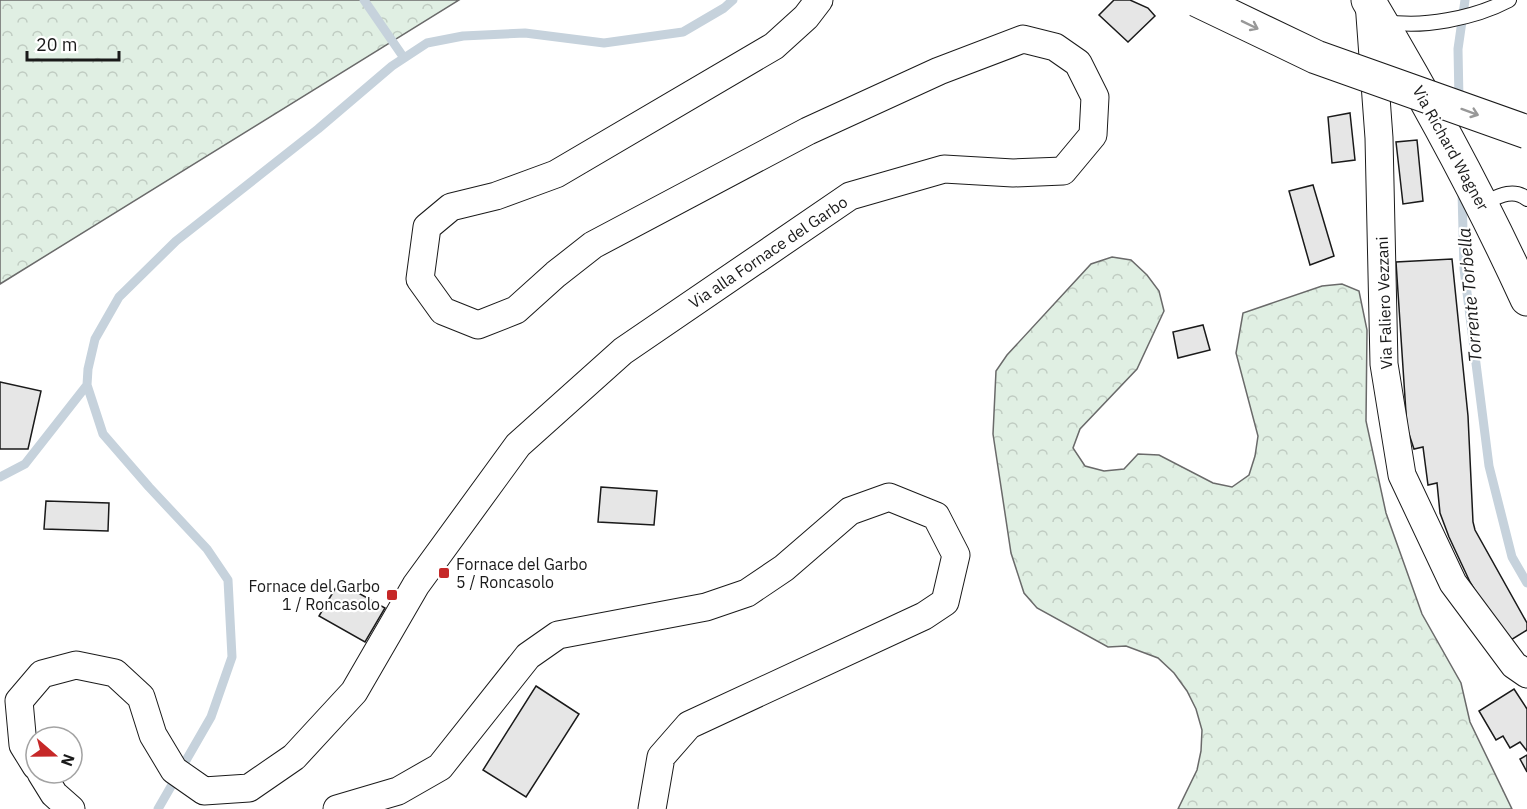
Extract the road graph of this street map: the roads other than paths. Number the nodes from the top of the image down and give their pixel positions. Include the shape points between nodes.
1 (819, 0) edge
2 (1197, 0) edge
3 (1509, 0) edge
4 (1372, 7) edge
5 (1527, 132) edge
6 (1477, 195) junction
7 (1526, 197) edge
8 (1527, 299) edge
9 (1527, 674) edge
10 (24, 747) edge
11 (48, 785) edge
12 (71, 809) edge
13 (337, 809) edge
14 (652, 809) edge

1 - 10 street, Via alla Fornace del Garbo via 774,46 556,174 451,207 427,227 420,279 443,310 478,325 516,310 593,245 808,131 939,71 1023,39 1055,47 1078,63 1095,97 1093,135 1063,171 944,169 850,196 623,351 519,445 416,585 354,692 294,757 249,788 204,791 174,770 153,735 141,697 115,673 76,665 42,674 19,701
2 -> 5 main road, bridge via 1316,57
3 - 4 lane via 1443,21 1406,24 1398,24
4 - 6 main road, Via Richard Wagner
4 - 9 street, Via Faliero Vezzani via 1384,364 1402,475 1453,583 1514,665
6 - 7 lane via 1513,192
6 - 8 main road, Via Richard Wagner
11 - 12 street
13 - 14 street via 398,791 440,766 528,656 558,635 706,607 747,592 784,568 850,511 889,497 936,516 956,555 945,602 924,616 689,725 661,757

